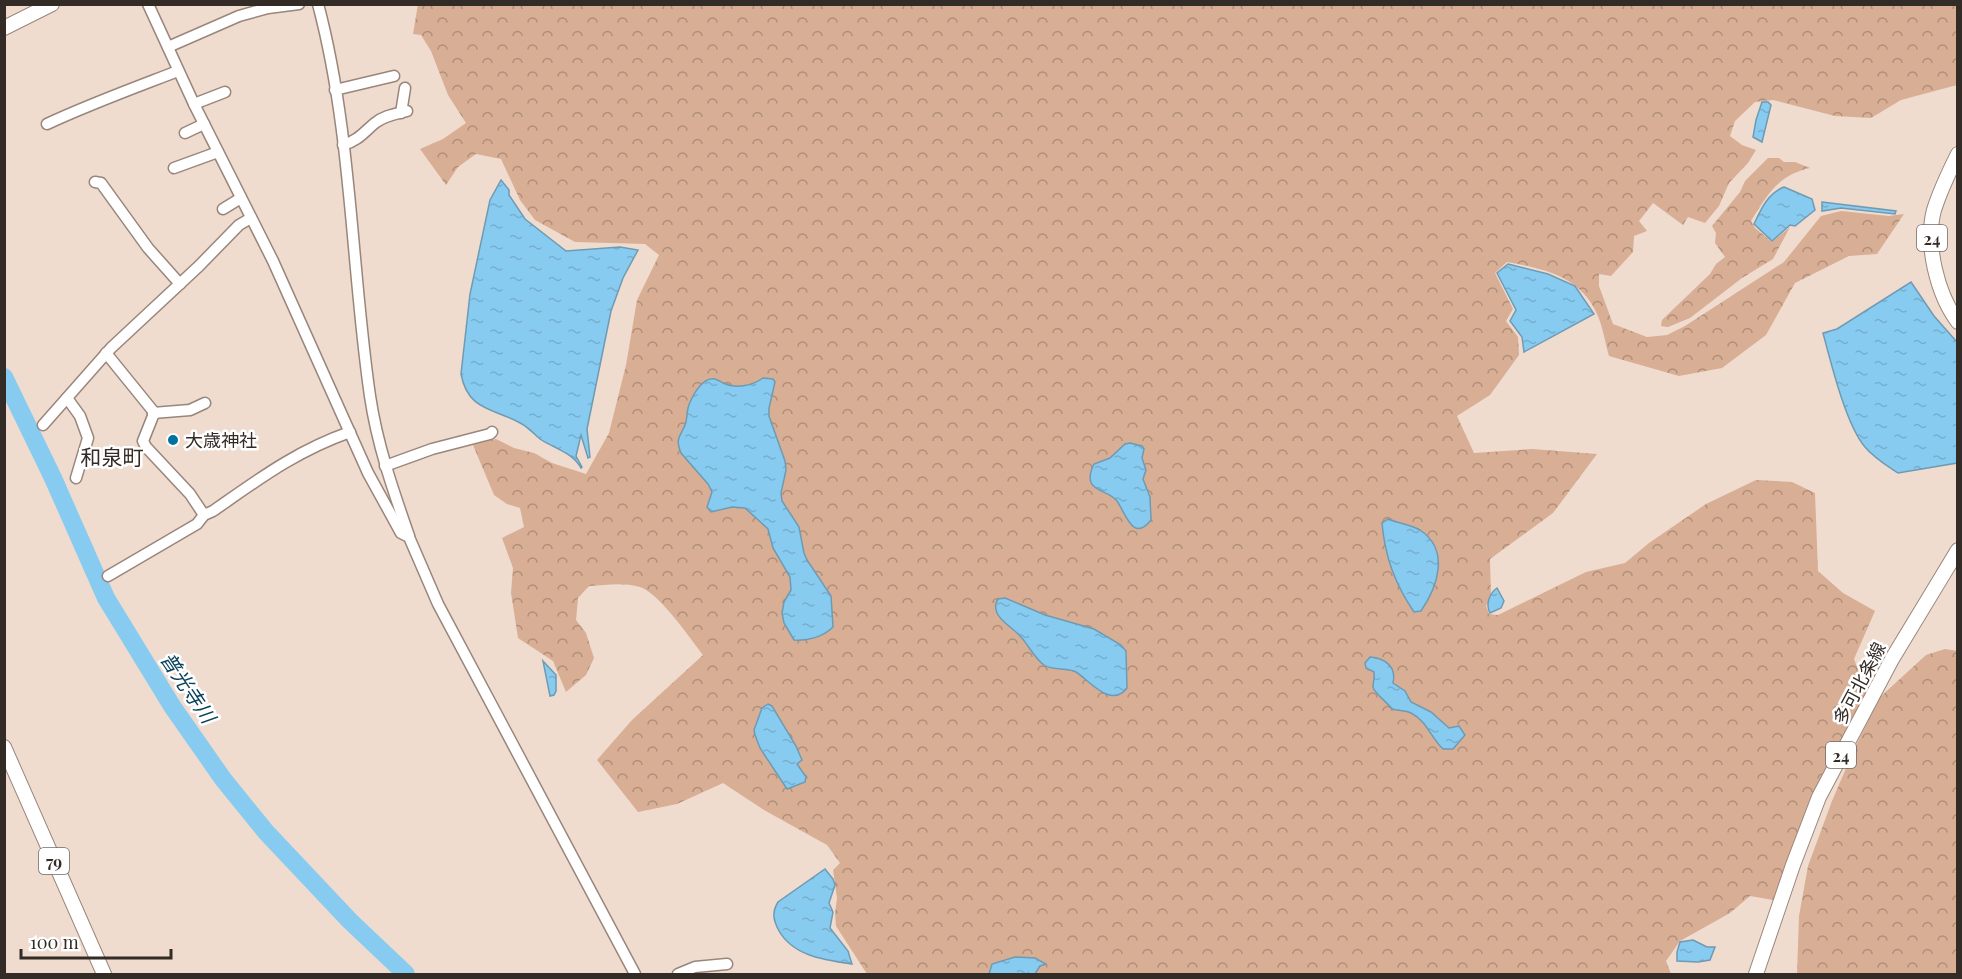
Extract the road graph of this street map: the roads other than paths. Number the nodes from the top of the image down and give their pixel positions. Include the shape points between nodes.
1 (52, 4) edge
2 (148, 4) edge
3 (299, 4) edge
4 (318, 4) edge
5 (4, 28) edge
6 (168, 47) junction
7 (178, 71) junction
8 (394, 76) dead end
9 (405, 88) dead end
10 (335, 90) junction
11 (225, 92) dead end
12 (194, 104) junction
13 (47, 124) dead end
14 (204, 124) junction
15 (185, 133) dead end
16 (343, 145) junction
17 (218, 152) junction
18 (1958, 154) edge
19 (174, 168) dead end
20 (95, 182) dead end
21 (241, 198) junction
22 (223, 209) dead end
23 (251, 218) junction
24 (180, 284) junction
25 (1958, 322) edge
26 (106, 353) junction
27 (67, 398) junction
28 (205, 403) dead end
29 (153, 413) junction
30 (43, 425) dead end
31 (350, 432) junction
32 (492, 432) dead end
33 (386, 468) junction
34 (368, 473) junction
35 (76, 478) dead end
36 (204, 515) junction
37 (409, 537) junction
38 (1958, 550) edge
39 (108, 576) dead end
40 (4, 747) edge
41 (727, 964) dead end
42 (104, 975) edge
43 (635, 975) edge
44 (678, 975) edge
45 (1756, 975) edge

1 - 5 main road
2 - 6 street
3 - 6 street via 239,16
4 - 10 street
6 - 7 street
7 - 12 street
7 - 13 street
8 - 10 street
9 - 16 street via 404,112 387,116 356,141
10 - 16 street
11 - 12 street
12 - 14 street
14 - 15 street
14 - 17 street
16 - 33 street via 370,398
17 - 19 street
17 - 21 street
18 - 25 main road, 24 via 1934,212 1932,236 1937,277
20 - 24 street via 101,183 148,248
21 - 22 street
21 - 23 street
23 - 24 street via 239,225
23 - 31 street
24 - 26 street
26 - 27 street
26 - 29 street
27 - 30 street
27 - 35 street via 80,416 88,438
28 - 29 street via 190,410
29 - 36 street via 143,441
31 - 34 street
31 - 36 street via 285,461
32 - 33 street via 432,449
33 - 34 street
33 - 37 street
34 - 37 street via 401,533
36 - 39 street via 197,524
37 - 43 street via 438,604
38 - 45 main road, 多可北条線 / 24 via 1892,658 1820,797
40 - 42 main road, 79
41 - 44 street via 695,967

